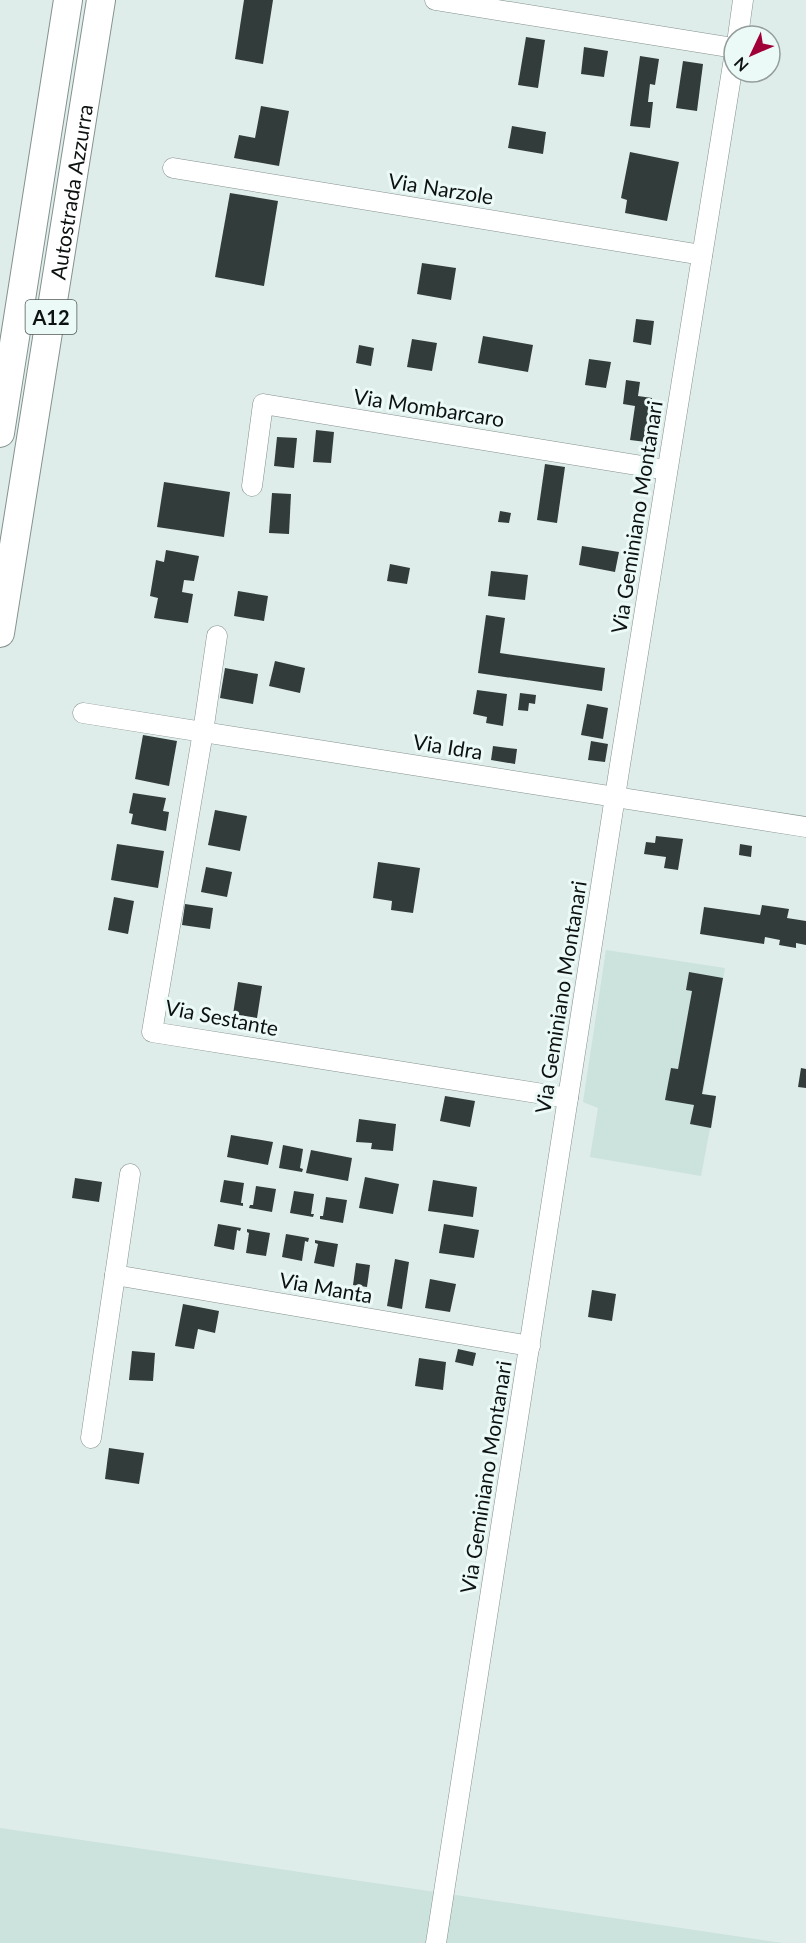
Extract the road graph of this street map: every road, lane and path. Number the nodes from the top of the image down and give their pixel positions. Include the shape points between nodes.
1 (68, 0) edge
2 (100, 0) edge
3 (435, 0) edge
4 (743, 0) edge
5 (740, 24) edge
6 (722, 46) edge
7 (730, 84) edge
8 (173, 168) dead end
9 (702, 255) junction
10 (0, 433) edge
11 (667, 470) junction
12 (252, 486) dead end
13 (0, 633) edge
14 (217, 636) dead end
15 (83, 713) dead end
16 (203, 732) junction
17 (616, 797) junction
18 (806, 827) edge
19 (568, 1098) junction
20 (130, 1174) dead end
21 (115, 1275) junction
22 (530, 1346) junction
23 (91, 1438) dead end
24 (436, 1943) edge

1 - 10 highway, Autostrada Azzurra / A12
2 - 13 highway, Autostrada Azzurra / A12
3 - 6 street
4 - 5 street
7 - 9 street, Via Geminiano Montanari
8 - 9 street, Via Narzole
9 - 11 street, Via Geminiano Montanari
11 - 12 street, Via Mombarcaro via 263,404
11 - 17 street, Via Geminiano Montanari
14 - 16 street, Via Sestante
15 - 16 street, Via Idra
16 - 17 street, Via Idra
16 - 19 street, Via Sestante via 152,1032
17 - 18 street, Via Idra
17 - 19 street, Via Geminiano Montanari
19 - 22 street, Via Geminiano Montanari
20 - 21 street
21 - 22 street, Via Manta
21 - 23 street
22 - 24 street, Via Geminiano Montanari

